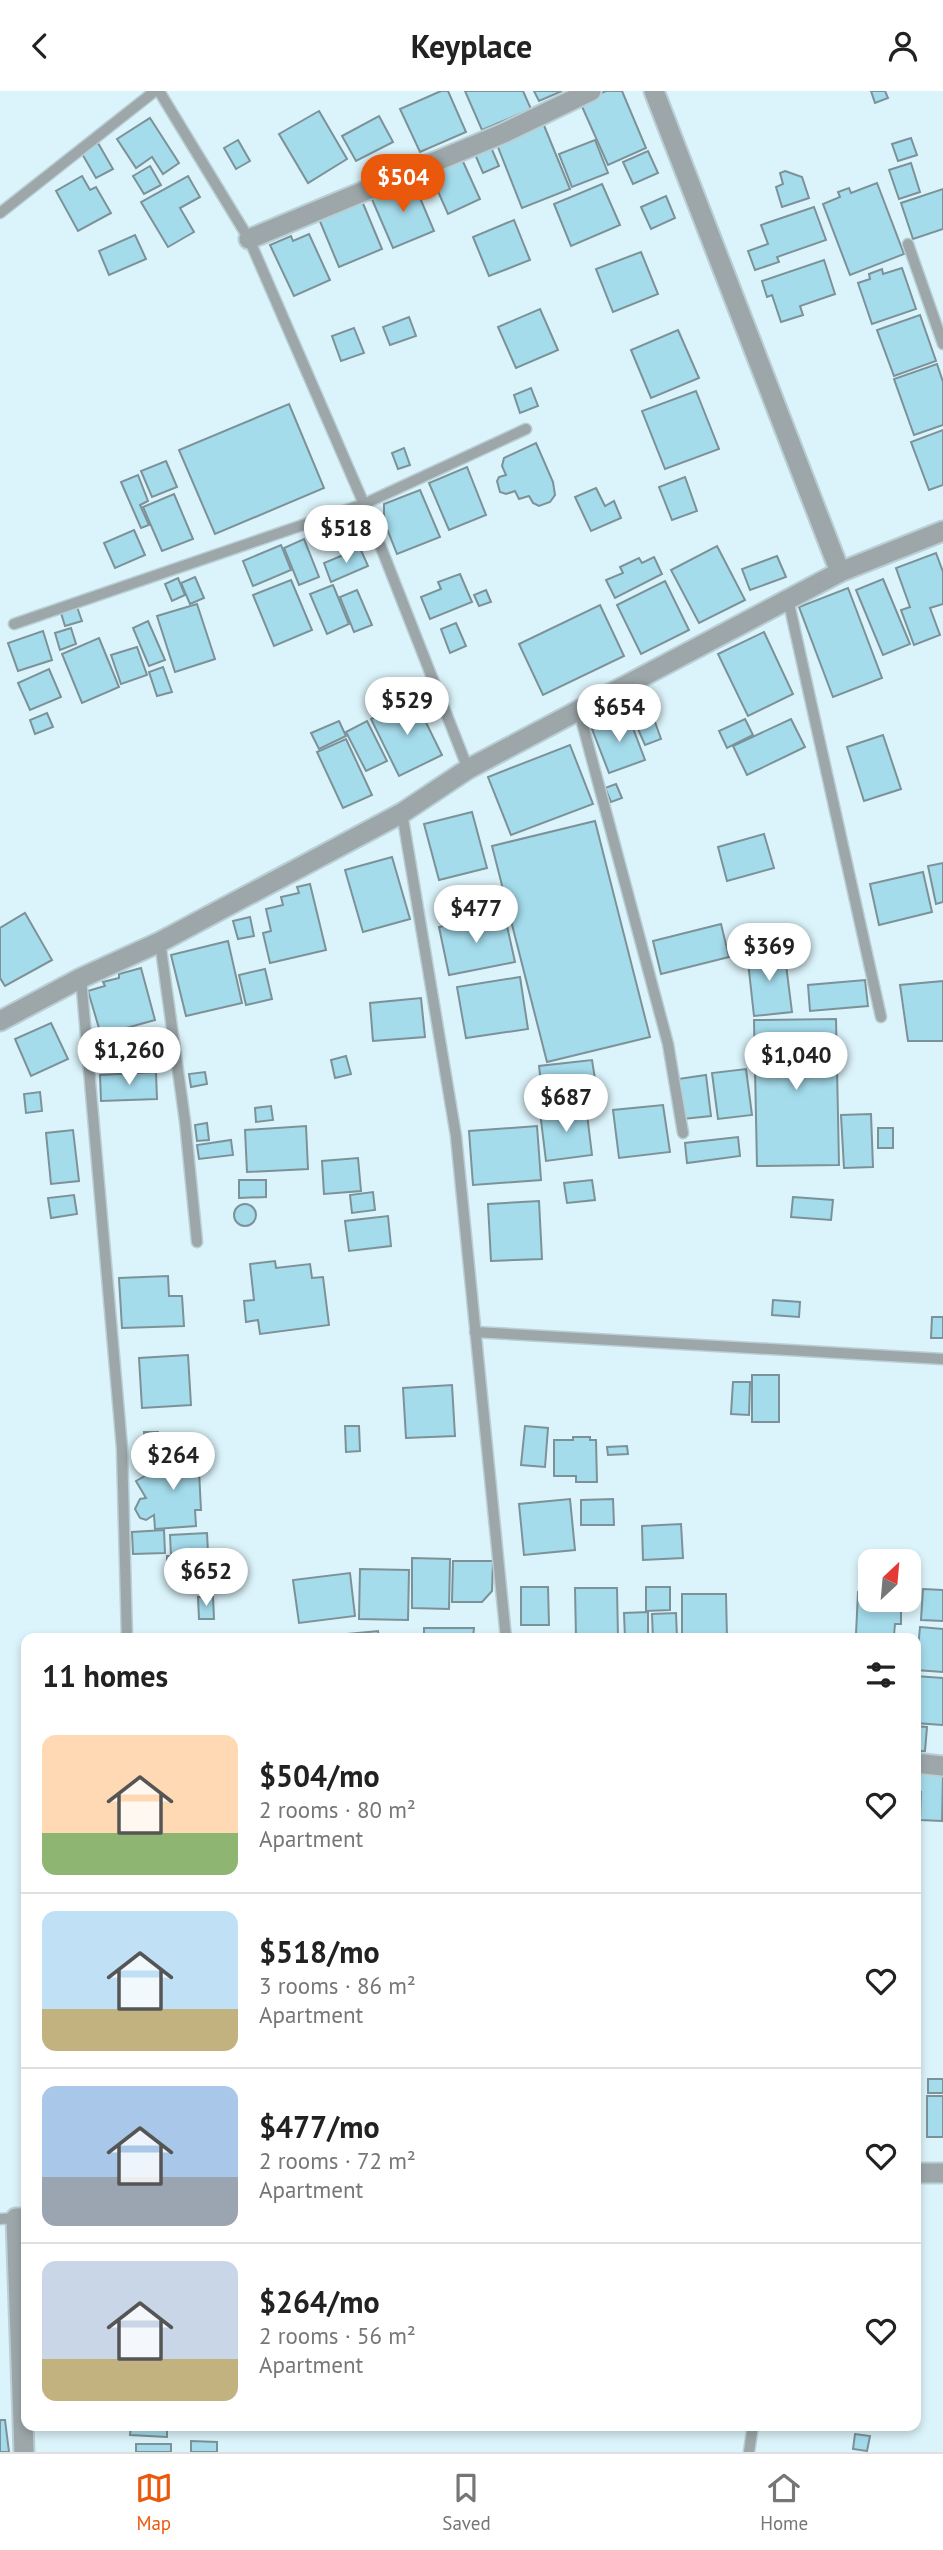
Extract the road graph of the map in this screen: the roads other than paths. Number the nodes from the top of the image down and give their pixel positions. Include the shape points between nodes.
1 (157, 91) edge
2 (591, 91) edge
3 (654, 91) edge
4 (0, 213) edge
5 (248, 239) junction
6 (908, 244) dead end
7 (943, 344) edge
8 (526, 429) dead end
9 (364, 505) junction
10 (943, 531) edge
11 (840, 572) junction
12 (788, 599) junction
13 (14, 624) dead end
14 (579, 711) junction
15 (468, 769) junction
16 (402, 813) junction
17 (160, 942) junction
18 (81, 978) junction
19 (881, 1017) dead end
20 (0, 1021) edge
21 (683, 1133) dead end
22 (197, 1242) dead end
23 (475, 1332) junction
24 (943, 1359) edge
25 (127, 1633) edge
26 (505, 1633) edge
27 (921, 1764) edge
28 (943, 1766) edge
29 (921, 2173) edge
30 (943, 2173) edge
31 (14, 2218) edge
32 (21, 2382) edge
33 (23, 2431) edge
34 (752, 2431) edge
35 (24, 2452) edge
36 (749, 2452) edge

1 - 4 lane
1 - 5 lane
2 - 5 street via 503,133
3 - 11 street
5 - 9 lane
6 - 7 lane
8 - 9 lane
9 - 13 lane
9 - 15 lane
10 - 11 street
11 - 12 street
12 - 14 street
12 - 19 lane
14 - 15 street
14 - 21 lane via 668,1044
15 - 16 street
16 - 17 street
16 - 23 lane via 456,1136
17 - 18 street
17 - 22 lane
18 - 20 street
18 - 25 lane via 122,1448
23 - 24 lane
23 - 26 lane
27 - 28 street
29 - 30 street
31 - 32 street
33 - 35 street
34 - 36 lane

